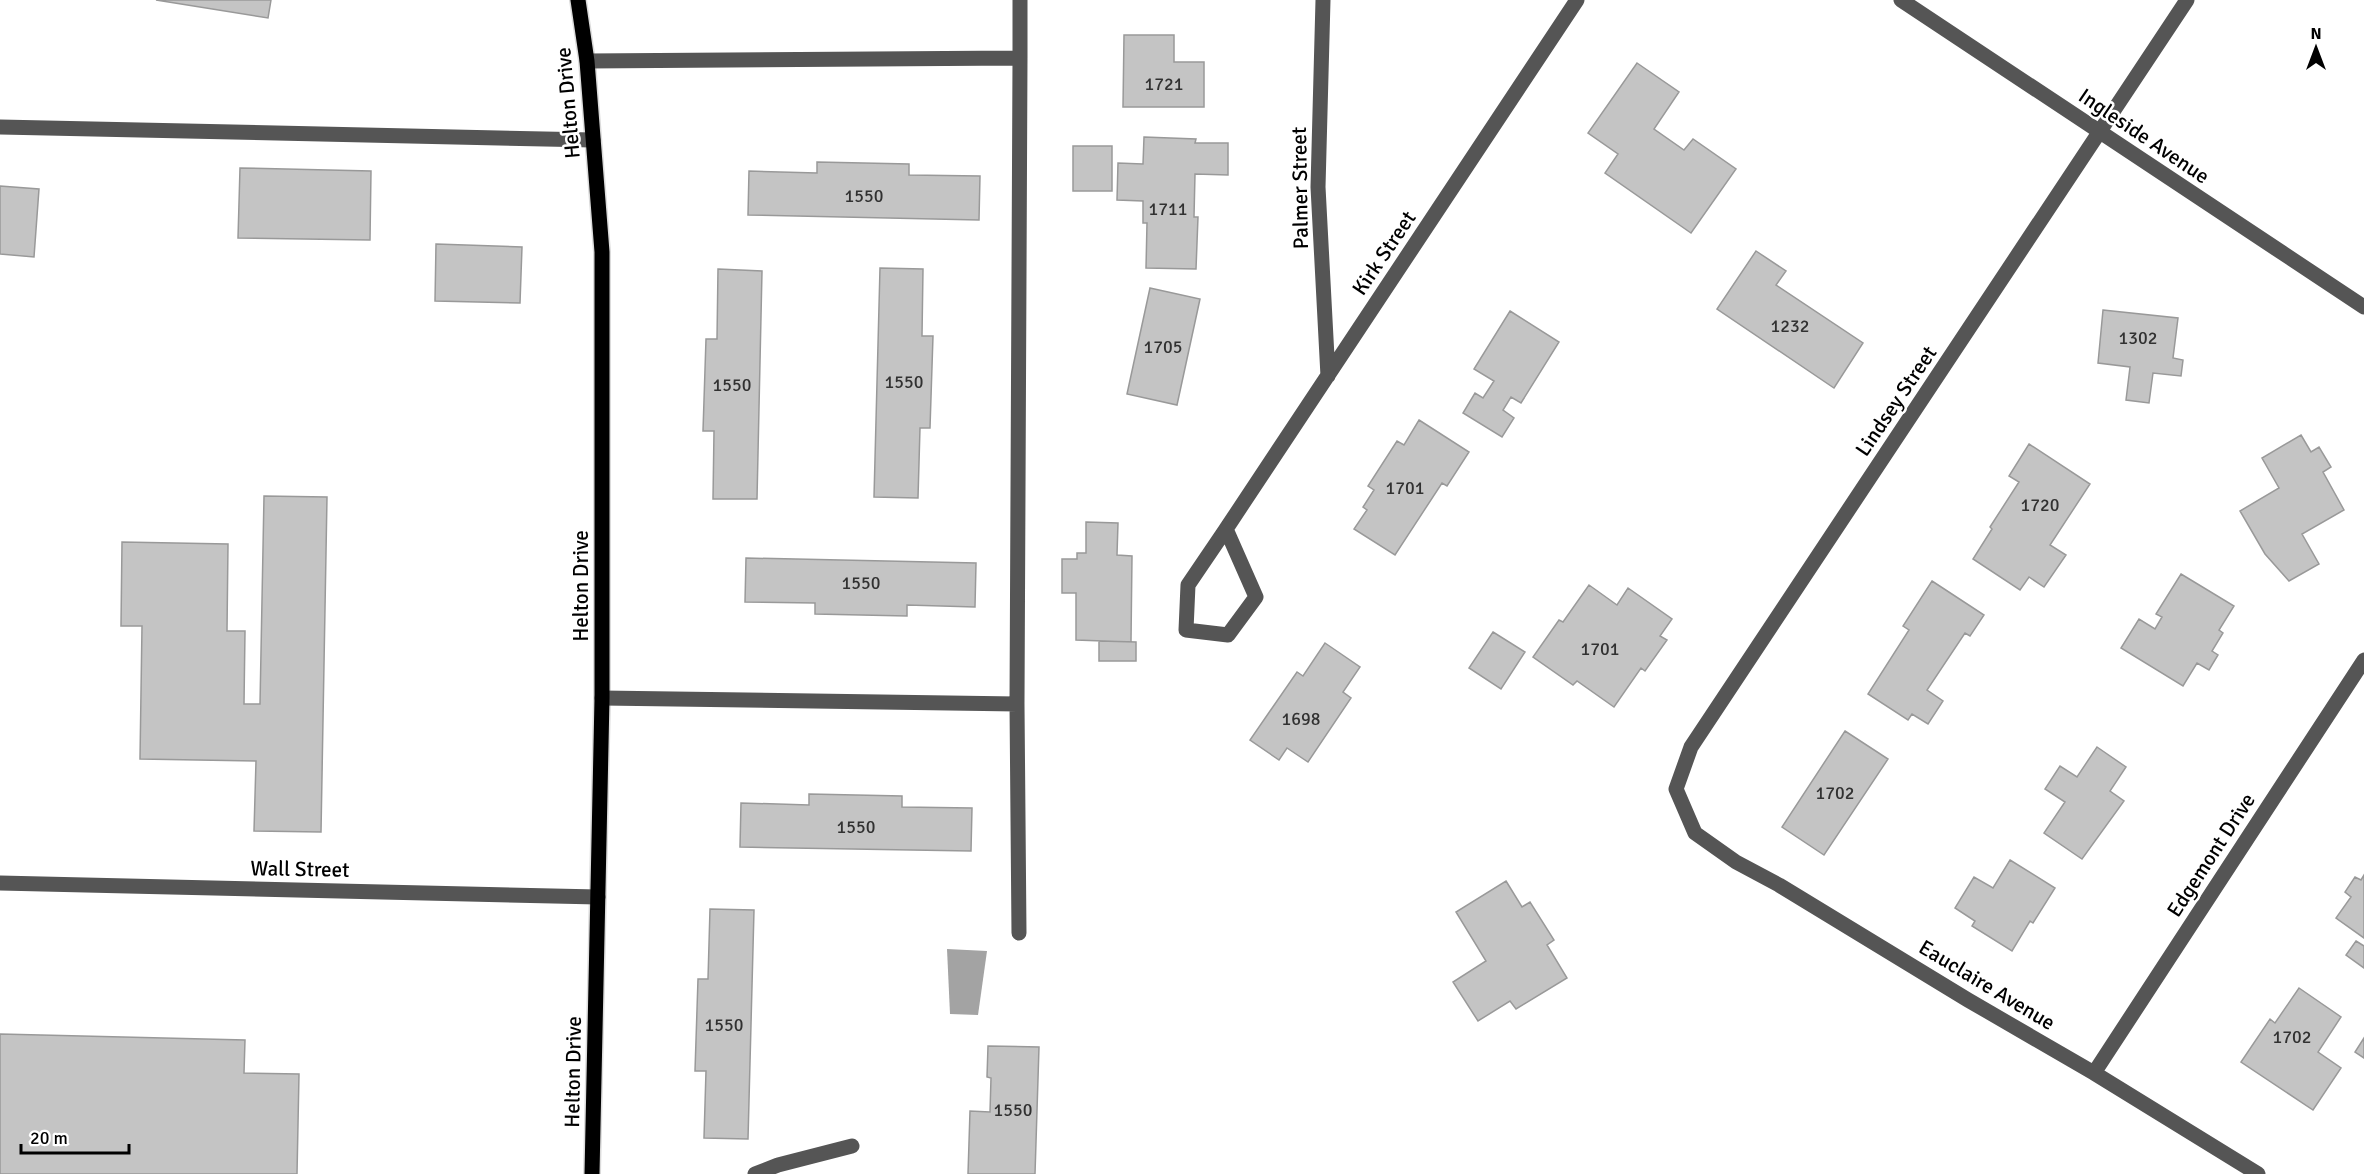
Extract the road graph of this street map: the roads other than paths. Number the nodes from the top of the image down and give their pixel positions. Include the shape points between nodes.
1 (578, 0) edge
2 (1020, 0) edge
3 (1323, 0) edge
4 (1577, 0) edge
5 (1901, 0) edge
6 (2187, 0) edge
7 (1020, 58) junction
8 (587, 61) junction
9 (0, 127) edge
10 (2100, 132) junction
11 (593, 140) junction
12 (2364, 307) edge
13 (1328, 376) junction
14 (1226, 529) junction
15 (2364, 660) edge
16 (602, 698) junction
17 (1017, 704) junction
18 (1695, 833) joint
19 (0, 883) edge
20 (598, 897) junction
21 (1019, 933) dead end
22 (2094, 1072) junction
23 (852, 1146) dead end
24 (592, 1174) edge
25 (755, 1174) edge
26 (2258, 1174) edge

1 - 8 main road, Helton Drive
2 - 7 street
3 - 13 street, Palmer Street via 1318,187
4 - 13 street, Kirk Street
5 - 10 street, Ingleside Avenue
6 - 10 street, Lindsey Street
7 - 8 street
7 - 17 street
8 - 11 main road, Helton Drive
9 - 11 street
10 - 12 street, Ingleside Avenue
10 - 18 street, Lindsey Street via 1691,747 1676,789
11 - 16 main road, Helton Drive via 602,252
13 - 14 street, Kirk Street
14 - 14 street, Kirk Street via 1256,597 1228,635 1186,630 1188,585
15 - 22 street, Edgemont Drive
16 - 17 street
16 - 20 main road, Helton Drive
17 - 21 street
18 - 22 street, Eauclaire Avenue via 1736,862
19 - 20 street, Wall Street
20 - 24 main road, Helton Drive
22 - 26 street, Eauclaire Avenue
23 - 25 street

